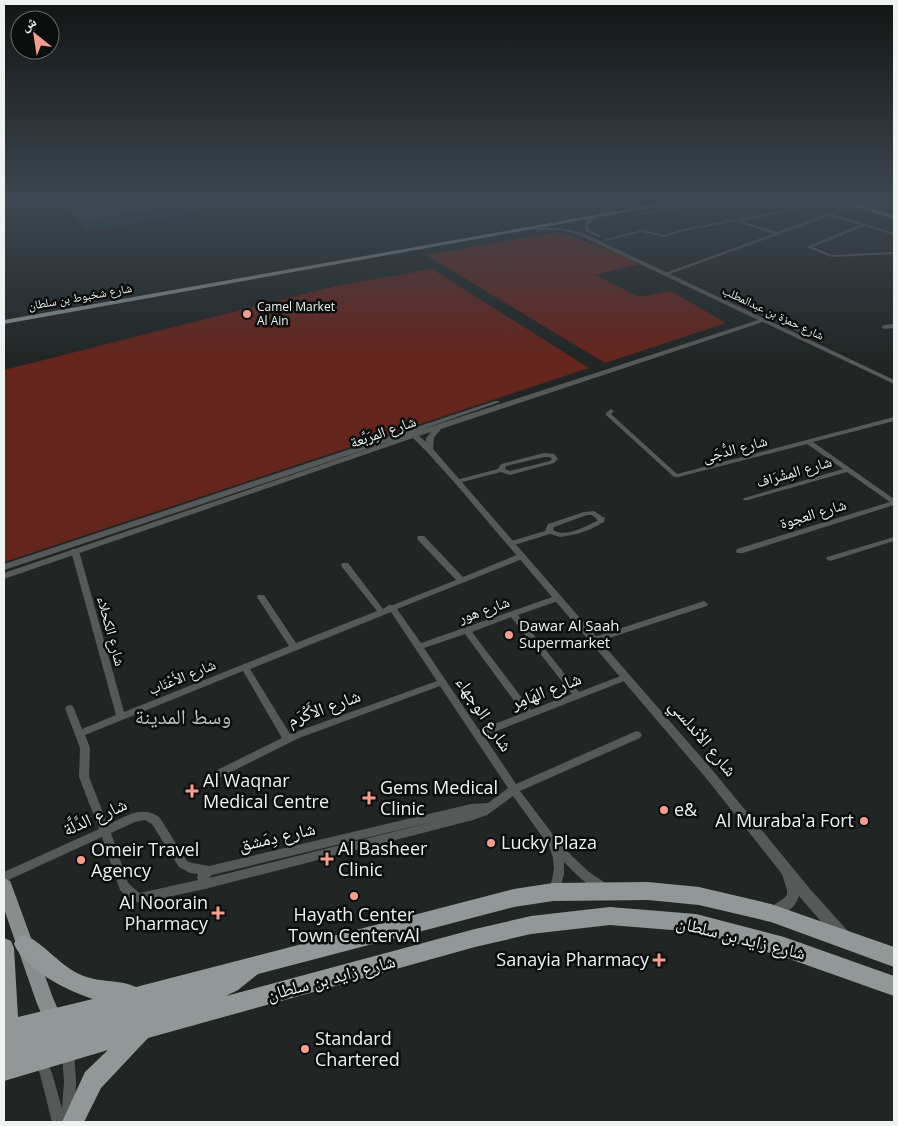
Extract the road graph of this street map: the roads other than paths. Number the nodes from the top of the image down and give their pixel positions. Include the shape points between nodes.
1 (368, 253) edge
2 (398, 253) edge
3 (623, 253) edge
4 (630, 253) edge
5 (727, 253) edge
6 (823, 253) edge
7 (867, 253) edge
8 (670, 273) junction
9 (4, 316) edge
10 (765, 317) junction
11 (4, 322) edge
12 (894, 326) edge
13 (884, 327) dead end
14 (894, 375) edge
15 (894, 382) edge
16 (611, 411) dead end
17 (894, 418) edge
18 (438, 428) junction
19 (413, 433) junction
20 (809, 442) junction
21 (390, 444) junction
22 (429, 449) junction
23 (500, 470) junction
24 (848, 470) junction
25 (458, 481) junction
26 (746, 499) dead end
27 (894, 502) edge
28 (550, 532) junction
29 (421, 538) dead end
30 (894, 539) edge
31 (511, 544) junction
32 (740, 551) dead end
33 (75, 552) junction
34 (522, 556) junction
35 (830, 559) dead end
36 (345, 565) dead end
37 (4, 567) edge
38 (4, 576) edge
39 (461, 580) junction
40 (261, 596) dead end
41 (558, 598) junction
42 (704, 604) dead end
43 (392, 607) junction
44 (381, 611) junction
45 (513, 614) junction
46 (466, 630) junction
47 (594, 640) junction
48 (294, 647) junction
49 (418, 647) junction
50 (245, 667) junction
51 (626, 677) junction
52 (442, 682) junction
53 (578, 696) junction
54 (70, 708) dead end
55 (528, 715) junction
56 (121, 717) junction
57 (81, 733) junction
58 (477, 735) junction
59 (637, 735) dead end
60 (288, 739) junction
61 (220, 773) dead end
62 (514, 789) junction
63 (488, 807) junction
64 (105, 831) junction
65 (550, 838) junction
66 (781, 863) junction
67 (209, 871) junction
68 (4, 877) edge
69 (205, 884) junction
70 (4, 886) edge
71 (606, 890) junction
72 (553, 892) junction
73 (770, 914) junction
74 (848, 940) junction
75 (24, 944) junction
76 (4, 948) edge
77 (894, 957) edge
78 (256, 964) junction
79 (888, 981) edge
80 (141, 994) junction
81 (142, 1030) junction
82 (61, 1036) junction
83 (20, 1043) edge
84 (4, 1064) edge
85 (4, 1070) edge
86 (59, 1122) edge
87 (68, 1122) edge
88 (74, 1122) edge

1 - 9 main road, شارع شخبوط بن سلطان
2 - 11 main road, شارع شخبوط بن سلطان
3 - 8 street, شارع حمزة بن عبدالمطلب
4 - 8 street, شارع حمزة بن عبدالمطلب
5 - 8 street
6 - 7 street via 832,256
8 - 10 street, شارع حمزة بن عبدالمطلب
8 - 10 street, شارع حمزة بن عبدالمطلب
10 - 14 street, شارع حمزة بن عبدالمطلب
10 - 15 street, شارع حمزة بن عبدالمطلب
10 - 18 street, شارع المِرَبَّعة
10 - 19 street, شارع المِرَبَّعة
12 - 13 street
16 - 20 street, شارع الدُّجَى via 608,414 676,476
17 - 20 street, شارع الدُّجَى
18 - 19 street, شارع المِرَبَّعة
18 - 22 street via 430,438
19 - 21 street, شارع المِرَبَّعة
19 - 22 street, شارع الأندلسي
19 - 37 street, شارع المِرَبَّعة
20 - 24 street
21 - 22 street via 410,444
21 - 33 street, شارع المِرَبَّعة
22 - 25 street, شارع الأندلسي
23 - 23 street via 512,473 552,462 555,458 544,455 503,465
23 - 25 street
24 - 26 street, شارع المِشْرَاف
24 - 27 street
25 - 31 street, شارع الأندلسي
27 - 32 street, شارع العجوة
28 - 28 street via 565,535 598,524 601,518 594,513 586,513 551,526
28 - 31 street
29 - 39 street
30 - 35 street
31 - 34 street, شارع الأندلسي
33 - 38 street, شارع المِرَبَّعة
33 - 56 street, شارع الكحلاء
34 - 39 street, شارع الأَعْنَاب
34 - 41 street, شارع الأندلسي
36 - 44 street
39 - 43 street, شارع الأَعْنَاب
40 - 48 street
41 - 45 street, شارع هور
41 - 47 street, شارع الأندلسي
42 - 47 street
43 - 44 street, شارع الأَعْنَاب
43 - 49 street, شارع الوجهاء
44 - 48 street, شارع الأَعْنَاب
45 - 46 street, شارع هور
45 - 53 street
46 - 49 street, شارع هور
46 - 55 street
47 - 51 street, شارع الأندلسي
48 - 50 street, شارع الأَعْنَاب
49 - 52 street, شارع الوجهاء
50 - 56 street, شارع الأَعْنَاب
50 - 60 street
51 - 53 street, شارع الهَامِر
51 - 66 street, شارع الأندلسي
52 - 58 street, شارع الوجهاء
52 - 60 street, شارع الأَكْرَم
53 - 55 street, شارع الهَامِر
54 - 57 street, شارع دِمَشق
55 - 58 street, شارع الهَامِر
56 - 57 street, شارع الأَعْنَاب
57 - 64 street, شارع دِمَشق via 85,748 84,777
58 - 62 street, شارع الوجهاء
59 - 62 street, شارع دِمَشق
60 - 61 street, شارع الأَكْرَم
62 - 63 street, شارع دِمَشق
62 - 65 street, شارع الوجهاء
63 - 67 street, شارع دِمَشق via 471,808
63 - 69 street, شارع دِمَشق via 473,816
64 - 67 street, شارع الدَّلَّة via 148,815 156,821 183,864
64 - 68 street, شارع الدَّلَّة
64 - 69 street, شارع دِمَشق via 124,886 133,895 140,898
65 - 71 street, شارع الوجهاء via 584,874
65 - 72 street, شارع الوجهاء via 560,867
66 - 73 street, شارع الأندلسي via 791,882 793,900
66 - 74 street, شارع الأندلسي
67 - 69 street via 202,877
70 - 75 main road
71 - 72 highway, شارع زايد بن سلطان
71 - 73 highway, شارع زايد بن سلطان via 685,894
72 - 78 highway, شارع زايد بن سلطان via 514,898
73 - 74 highway, شارع زايد بن سلطان
74 - 77 highway, شارع زايد بن سلطان
75 - 80 highway via 57,973 80,986
75 - 82 main road
76 - 83 highway via 7,1012
78 - 80 highway, شارع زايد بن سلطان
78 - 82 highway via 231,983 209,994
79 - 81 highway, شارع زايد بن سلطان via 696,923 585,918 531,925 475,938
80 - 82 highway, شارع زايد بن سلطان
81 - 82 highway, شارع زايد بن سلطان
81 - 88 highway via 93,1080
82 - 83 highway, شارع زايد بن سلطان
82 - 83 highway
82 - 87 street via 70,1099
83 - 84 highway
83 - 85 highway, شارع زايد بن سلطان
83 - 86 street via 48,1080

